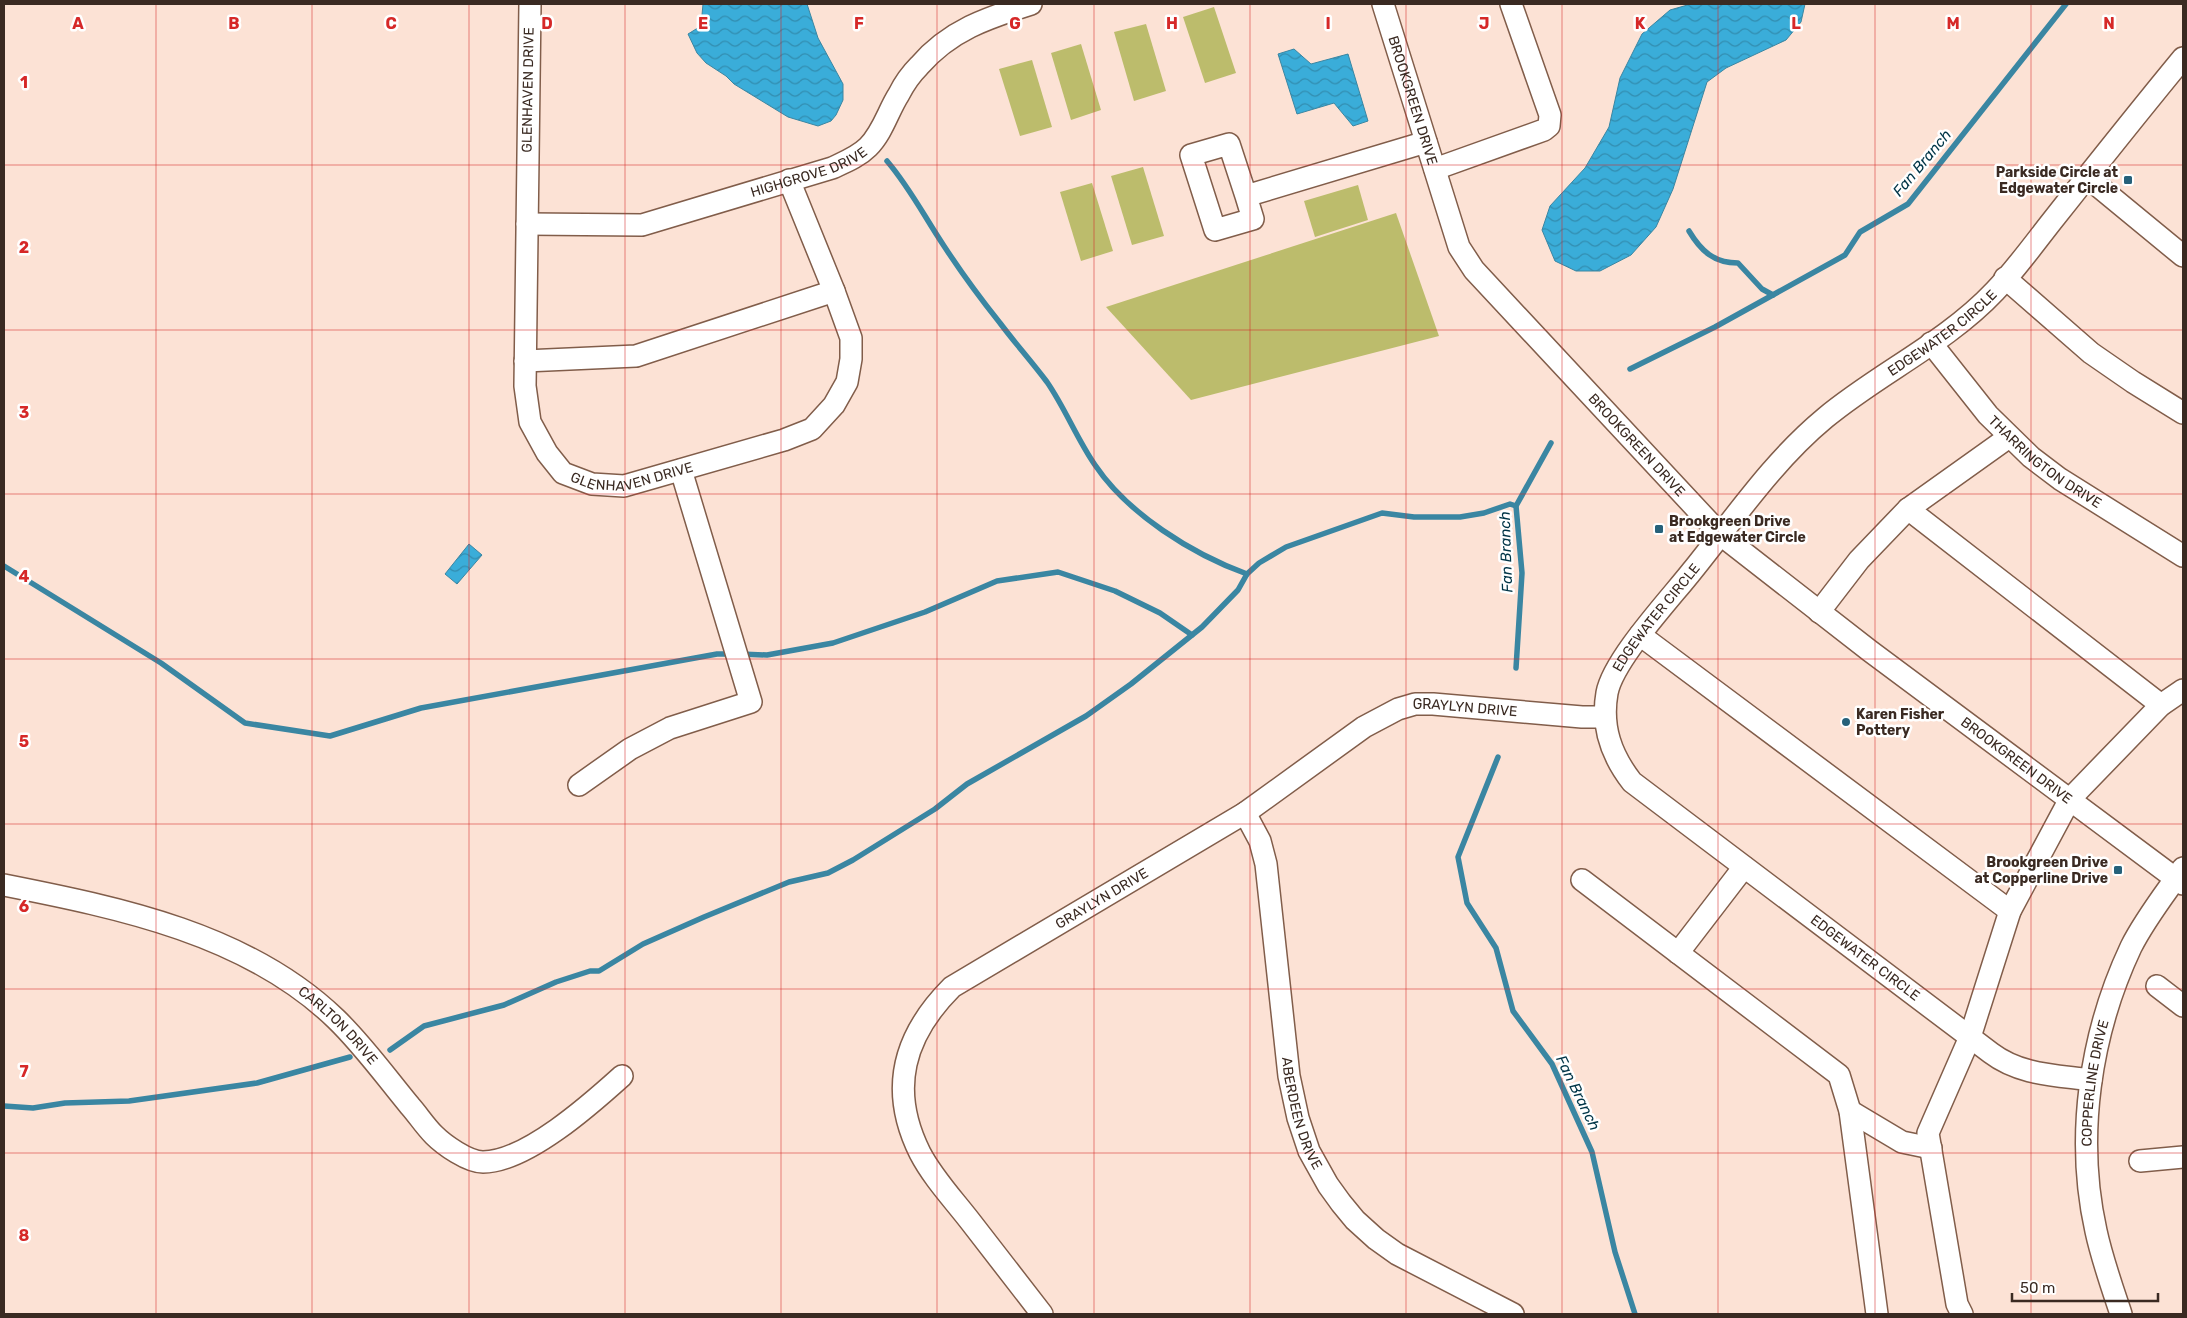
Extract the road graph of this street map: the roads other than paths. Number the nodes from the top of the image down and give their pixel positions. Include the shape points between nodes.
1 (530, 4) edge
2 (1030, 4) edge
3 (1383, 4) edge
4 (1511, 4) edge
5 (980, 12) edge
6 (2183, 58) edge
7 (1426, 142) junction
8 (1435, 169) junction
9 (2087, 177) junction
10 (789, 180) junction
11 (1246, 196) dead end
12 (527, 224) junction
13 (2183, 256) edge
14 (2005, 278) junction
15 (834, 291) junction
16 (1931, 343) junction
17 (525, 361) junction
18 (2183, 413) edge
19 (2009, 436) junction
20 (681, 470) junction
21 (1908, 509) junction
22 (1721, 535) junction
23 (2183, 556) edge
24 (1819, 612) junction
25 (1640, 635) junction
26 (2183, 690) edge
27 (2161, 705) junction
28 (1605, 716) junction
29 (580, 785) dead end
30 (2070, 800) junction
31 (1245, 813) junction
32 (1744, 867) junction
33 (2181, 877) edge
34 (1582, 880) dead end
35 (4, 885) edge
36 (2010, 911) junction
37 (1678, 953) junction
38 (2157, 986) dead end
39 (2183, 1006) edge
40 (1970, 1037) junction
41 (622, 1076) dead end
42 (2091, 1080) junction
43 (1850, 1111) junction
44 (1931, 1148) junction
45 (2183, 1157) edge
46 (2140, 1161) dead end
47 (1042, 1314) edge
48 (1513, 1314) edge
49 (1877, 1314) edge
50 (1962, 1314) edge
51 (2121, 1314) edge

1 - 12 street, GLENHAVEN DRIVE
2 - 5 street, HIGHGROVE DRIVE
3 - 7 street, BROOKGREEN DRIVE
4 - 8 street via 1550,115 1549,126
5 - 10 street, HIGHGROVE DRIVE via 919,66 899,94 880,133 868,147 832,168
6 - 9 street, EDGEWATER CIRCLE
7 - 8 street, BROOKGREEN DRIVE
7 - 11 street
8 - 22 street, BROOKGREEN DRIVE via 1459,247 1474,270
9 - 13 street
9 - 14 street, EDGEWATER CIRCLE
10 - 12 street, HIGHGROVE DRIVE via 642,225
10 - 15 street, GLENHAVEN DRIVE
12 - 17 street, GLENHAVEN DRIVE
14 - 16 street, EDGEWATER CIRCLE via 1972,313
14 - 18 street via 2091,353
15 - 17 street via 636,356
15 - 20 street, GLENHAVEN DRIVE via 851,338 847,382 834,405 812,429
16 - 19 street, THARRINGTON DRIVE via 1959,381
16 - 22 street, EDGEWATER CIRCLE via 1826,417 1804,437
17 - 20 street, GLENHAVEN DRIVE via 530,422 547,453 563,473 592,484 624,486
19 - 21 street
19 - 23 street, THARRINGTON DRIVE via 2060,479
20 - 29 street via 751,702 670,728 630,749
21 - 24 street via 1859,560
21 - 27 street
22 - 24 street, BROOKGREEN DRIVE
22 - 25 street, EDGEWATER CIRCLE
24 - 30 street, BROOKGREEN DRIVE
25 - 28 street, EDGEWATER CIRCLE via 1607,690
25 - 36 street
26 - 27 street
27 - 30 street
28 - 31 street, GRAYLYN DRIVE via 1415,704 1364,727
28 - 32 street, EDGEWATER CIRCLE via 1614,755 1632,782
30 - 33 street, BROOKGREEN DRIVE
30 - 36 street
31 - 47 street, GRAYLYN DRIVE via 952,987 928,1013 910,1046 904,1089 907,1116 921,1154
31 - 48 street, ABERDEEN DRIVE via 1260,841 1266,864 1289,1076 1309,1151 1328,1186 1355,1220 1376,1239 1397,1254
32 - 37 street
32 - 40 street, EDGEWATER CIRCLE
33 - 42 street, COPPERLINE DRIVE via 2132,946 2096,1048
34 - 37 street
35 - 41 street, CARLTON DRIVE via 69,898 200,935 258,962 294,985 336,1019 434,1135 458,1154 482,1162 512,1155 547,1137
36 - 40 street
37 - 43 street via 1838,1075
38 - 39 street
40 - 42 street, EDGEWATER CIRCLE via 2014,1068
40 - 44 street via 1928,1133
42 - 51 street, COPPERLINE DRIVE via 2086,1148 2089,1183 2096,1230
43 - 44 street via 1902,1142
43 - 49 street
44 - 50 street
45 - 46 street

